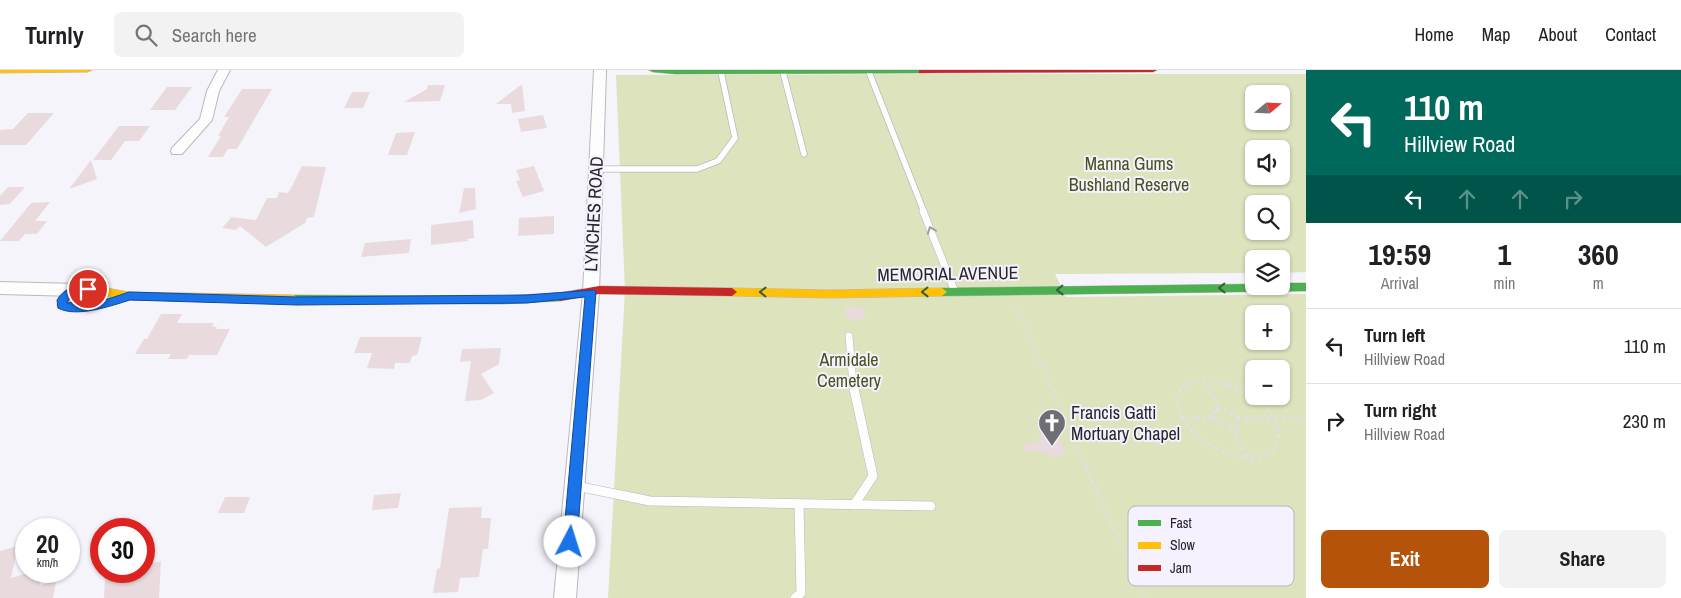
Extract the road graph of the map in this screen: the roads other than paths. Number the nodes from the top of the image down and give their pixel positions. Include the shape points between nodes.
1 (88, 70) edge
2 (224, 70) edge
3 (600, 70) edge
4 (653, 70) edge
5 (1153, 70) edge
6 (0, 71) edge
7 (868, 71) edge
8 (721, 72) junction
9 (783, 72) junction
10 (177, 151) dead end
11 (804, 154) dead end
12 (597, 169) junction
13 (1306, 287) edge
14 (0, 288) edge
15 (76, 290) junction
16 (590, 292) junction
17 (955, 292) junction
18 (129, 296) junction
19 (849, 336) dead end
20 (574, 485) junction
21 (799, 504) junction
22 (854, 505) junction
23 (930, 506) dead end
24 (565, 598) edge
25 (795, 598) edge

1 - 6 street
2 - 10 street via 213,92 206,120
3 - 12 street, LYNCHES ROAD
4 - 8 street
5 - 7 street
7 - 9 street
17 -> 7 lane
8 - 9 street
8 - 12 lane via 734,138 718,161 697,169
9 - 11 lane
12 - 16 street, LYNCHES ROAD
13 -> 17 street, MEMORIAL AVENUE
14 - 15 street
15 - 18 street via 110,291
15 - 18 street via 62,300 66,308 108,303
17 -> 16 street, MEMORIAL AVENUE
16 - 18 street, MEMORIAL AVENUE via 527,299 297,301
16 - 20 street, LYNCHES ROAD
19 - 22 lane via 853,387 873,476
20 - 21 lane via 650,501
20 - 24 street, LYNCHES ROAD
21 - 22 lane
21 - 25 lane via 801,593
22 - 23 lane

